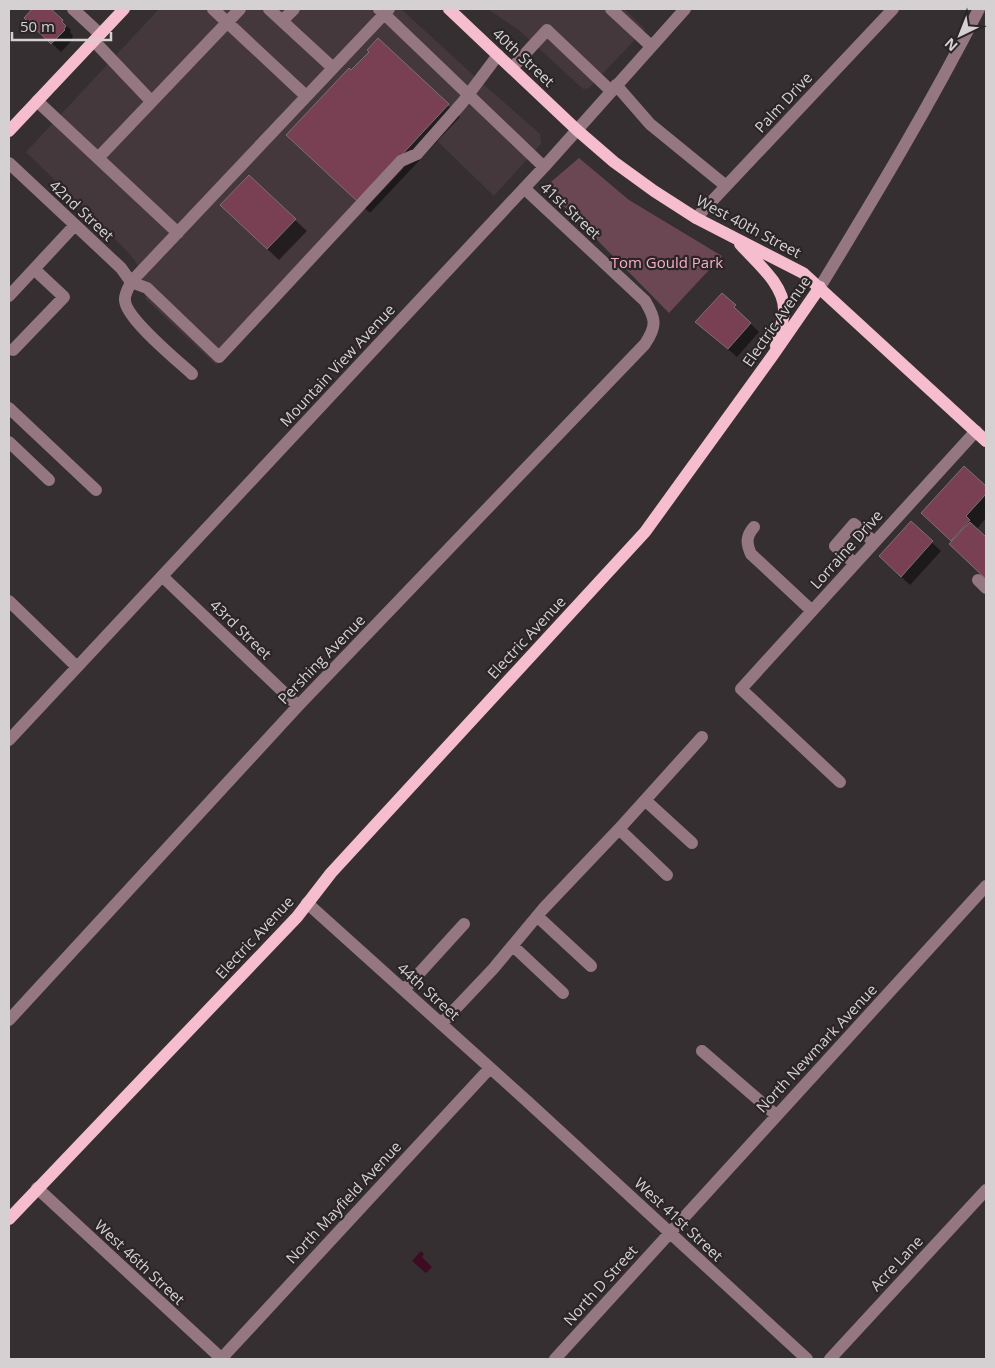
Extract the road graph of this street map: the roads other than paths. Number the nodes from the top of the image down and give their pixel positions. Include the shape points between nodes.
1 (73, 9) edge
2 (124, 9) edge
3 (214, 9) edge
4 (240, 9) edge
5 (269, 9) edge
6 (294, 9) edge
7 (449, 9) edge
8 (611, 9) edge
9 (685, 9) edge
10 (893, 9) edge
11 (979, 9) edge
12 (384, 10) edge
13 (282, 21) junction
14 (227, 22) junction
15 (97, 37) junction
16 (650, 46) junction
17 (498, 54) junction
18 (333, 68) junction
19 (512, 68) junction
20 (613, 88) junction
21 (468, 94) junction
22 (306, 96) junction
23 (37, 101) junction
24 (150, 101) junction
25 (577, 130) junction
26 (9, 132) edge
27 (98, 158) junction
28 (9, 163) edge
29 (544, 167) junction
30 (726, 186) junction
31 (524, 188) junction
32 (696, 218) junction
33 (75, 225) junction
34 (178, 233) junction
35 (736, 238) junction
36 (34, 269) junction
37 (131, 282) junction
38 (820, 287) junction
39 (9, 296) edge
40 (655, 322) joint
41 (13, 350) dead end
42 (773, 355) junction
43 (192, 374) dead end
44 (9, 408) edge
45 (976, 432) junction
46 (986, 441) edge
47 (9, 442) edge
48 (49, 480) dead end
49 (96, 490) dead end
50 (754, 527) dead end
51 (874, 542) junction
52 (855, 564) junction
53 (162, 576) junction
54 (9, 601) edge
55 (812, 611) junction
56 (78, 666) junction
57 (298, 706) junction
58 (702, 736) dead end
59 (9, 740) edge
60 (840, 782) dead end
61 (645, 800) junction
62 (619, 829) junction
63 (692, 843) dead end
64 (667, 875) dead end
65 (986, 886) edge
66 (307, 903) junction
67 (537, 916) junction
68 (464, 924) dead end
69 (513, 946) junction
70 (591, 966) dead end
71 (404, 990) junction
72 (563, 993) dead end
73 (9, 1020) edge
74 (441, 1024) junction
75 (702, 1051) dead end
76 (490, 1068) junction
77 (528, 1102) joint
78 (776, 1115) junction
79 (36, 1188) junction
80 (986, 1190) edge
81 (9, 1219) edge
82 (669, 1232) junction
83 (222, 1359) edge
84 (555, 1359) edge
85 (807, 1359) edge
86 (830, 1359) edge

1 - 15 street
2 - 15 main road
3 - 14 street
4 - 14 street
5 - 13 street
6 - 13 street
7 - 17 main road, 40th Street
8 - 16 street
9 - 16 street, Mountain View Avenue
10 - 30 street, Palm Drive
11 - 38 street, Electric Avenue via 940,85
12 - 18 street
12 - 21 street
13 - 18 street
14 - 22 street
14 - 24 street
15 - 23 main road
15 - 24 street
16 - 20 street, Mountain View Avenue
17 - 19 main road, 40th Street
17 - 21 street
18 - 22 street
19 - 20 street via 548,30
19 - 25 main road, 40th Street
20 - 25 street, Mountain View Avenue
20 - 30 street via 650,124
21 - 29 street
21 - 37 street via 417,154 401,161 219,357 147,288
22 - 34 street
23 - 26 main road
23 - 27 street
24 - 27 street
25 - 29 street, Mountain View Avenue
25 - 32 main road, West 40th Street via 614,162
27 - 34 street
28 - 33 street, 42nd Street
29 - 31 street, Mountain View Avenue
30 - 32 street, Palm Drive
31 - 40 street, 41st Street via 645,301
31 - 53 street, Mountain View Avenue
32 - 35 main road, West 40th Street
33 - 36 street
33 - 37 street, 42nd Street via 121,268
34 - 37 street
35 - 38 main road, West 40th Street via 802,273
35 - 42 main road via 782,296 784,314
36 - 39 street
36 - 41 street via 64,297
37 - 43 street via 124,299 126,308 136,322
38 - 42 main road, Electric Avenue
38 - 45 main road, West 40th Street
40 - 57 street, Pershing Avenue via 645,344
42 - 66 main road, Electric Avenue via 645,532
44 - 49 street
45 - 46 main road, West 40th Street
45 - 51 street, Lorraine Drive
47 - 48 street
50 - 55 street via 747,545 751,554
51 - 52 street, Lorraine Drive
51 - 52 street via 854,524 835,546
52 - 55 street, Lorraine Drive
53 - 56 street, Mountain View Avenue
53 - 57 street, 43rd Street
54 - 56 street
55 - 60 street, Lorraine Drive via 740,689
56 - 59 street, Mountain View Avenue
57 - 73 street, Pershing Avenue
58 - 61 street
61 - 62 street
61 - 63 street
62 - 64 street
62 - 67 street
65 - 78 street, North Newmark Avenue
66 - 71 street, 44th Street
66 - 79 main road, Electric Avenue
67 - 69 street
67 - 70 street
68 - 71 street
69 - 72 street
69 - 74 street
71 - 74 street, 44th Street
74 - 76 street, 44th Street
75 - 78 street
76 - 77 street, 44th Street
76 - 83 street, North Mayfield Avenue
77 - 82 street, West 41st Street
78 - 82 street, North Newmark Avenue
79 - 81 main road, Electric Avenue
79 - 83 street, West 46th Street
80 - 86 street, Acre Lane
82 - 84 street, North D Street
82 - 85 street, West 41st Street

